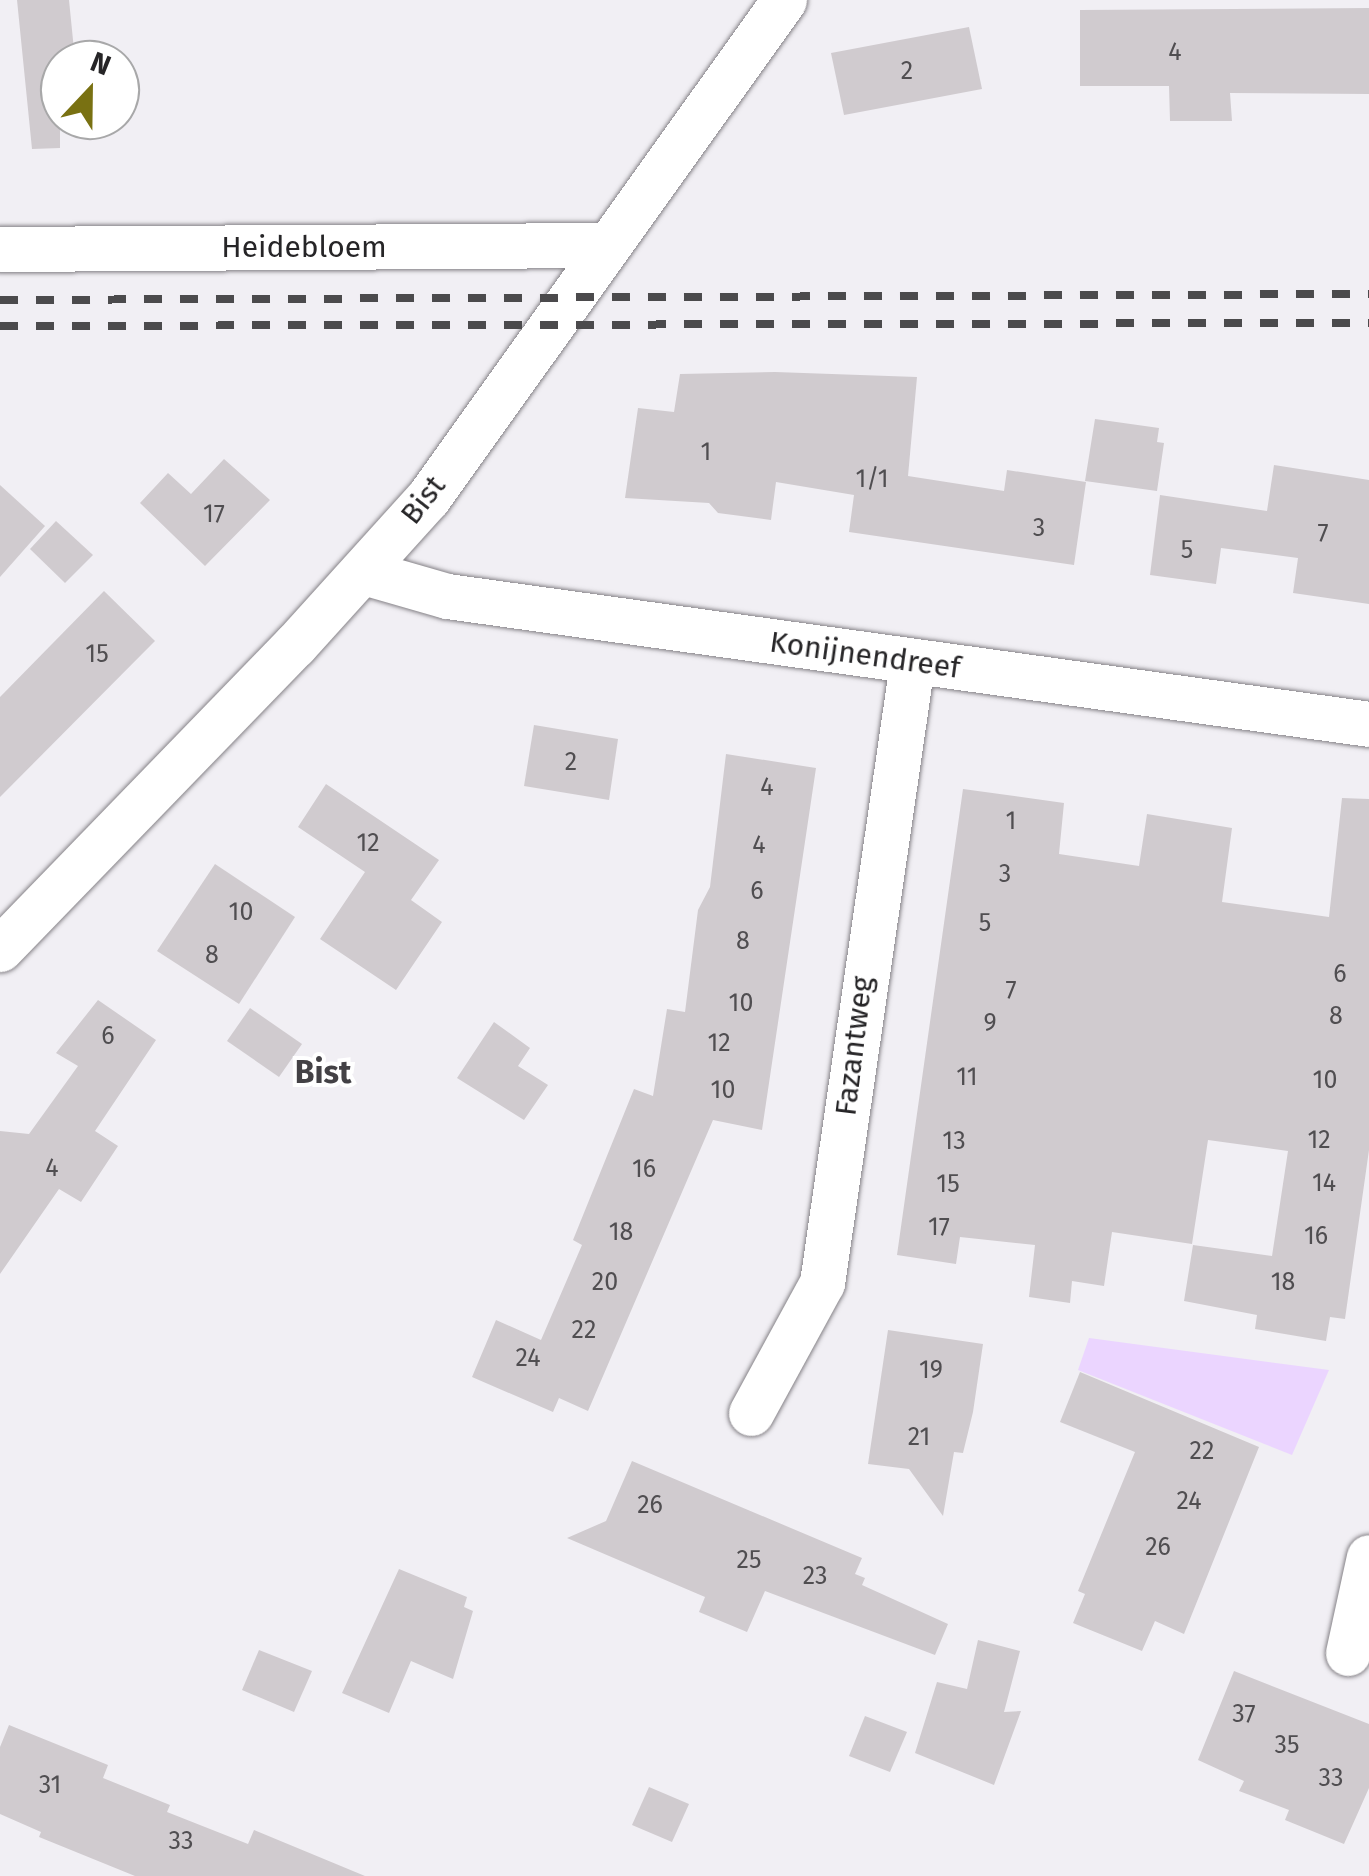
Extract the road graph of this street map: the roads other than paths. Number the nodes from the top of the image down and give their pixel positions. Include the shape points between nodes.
1 (784, 0) edge
2 (607, 245) junction
3 (0, 249) edge
4 (364, 572) junction
5 (912, 663) junction
6 (1369, 724) edge
7 (0, 949) edge
8 (751, 1412) dead end
9 (1369, 1558) edge
10 (1348, 1653) dead end

1 - 2 street, Bist
2 - 3 street, Heidebloem
2 - 4 street, Bist via 428,498
4 - 5 street, Konijnendreef via 447,596
4 - 7 street, Bist
5 - 6 street, Konijnendreef
5 - 8 street, Fazantweg via 822,1283
9 - 10 street

